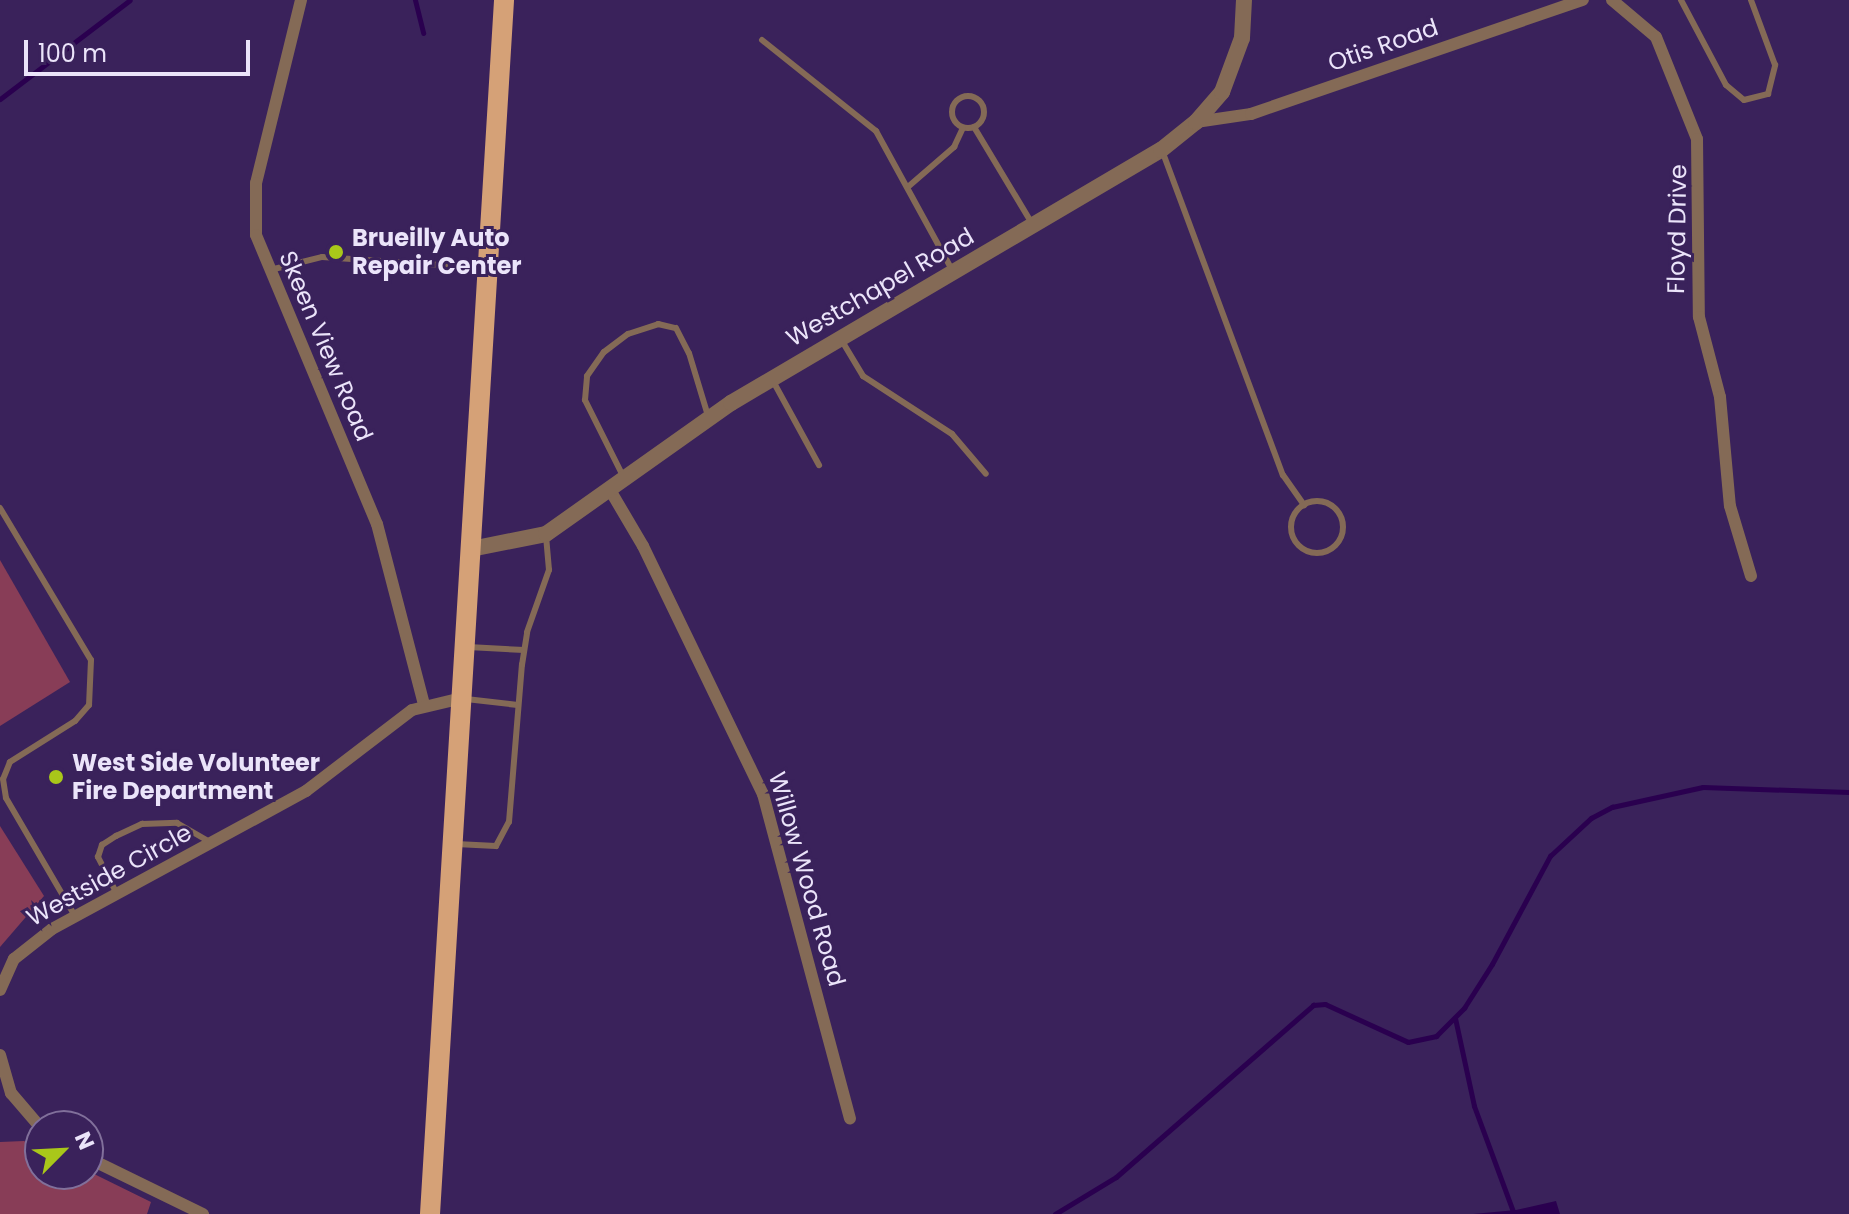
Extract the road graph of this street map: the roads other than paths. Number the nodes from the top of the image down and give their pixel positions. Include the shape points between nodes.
1 (301, 0) edge
2 (504, 0) edge
3 (1244, 0) edge
4 (1583, 0) edge
5 (1612, 0) edge
6 (1681, 0) edge
7 (1751, 0) edge
8 (762, 40) dead end
9 (1196, 122) junction
10 (974, 127) junction
11 (963, 128) junction
12 (1161, 150) junction
13 (909, 186) junction
14 (1033, 225) junction
15 (488, 268) junction
16 (270, 270) junction
17 (953, 272) junction
18 (840, 338) junction
19 (771, 378) junction
20 (708, 418) junction
21 (819, 465) dead end
22 (986, 474) dead end
23 (624, 479) junction
24 (610, 490) junction
25 (1304, 505) junction
26 (0, 508) edge
27 (546, 534) junction
28 (471, 549) junction
29 (1751, 576) dead end
30 (465, 647) junction
31 (524, 650) junction
32 (462, 698) junction
33 (424, 704) junction
34 (518, 705) junction
35 (212, 844) junction
36 (453, 844) junction
37 (117, 894) junction
38 (75, 916) junction
39 (0, 990) edge
40 (0, 1055) edge
41 (26, 1110) edge
42 (850, 1119) dead end
43 (104, 1166) edge
44 (203, 1214) edge
45 (430, 1214) edge

1 - 16 street, Skeen View Road via 254,200 256,235
2 - 15 main road
3 - 9 street, Westchapel Road via 1242,38 1230,75
4 - 9 street, Otis Road via 1251,114
5 - 29 street, Floyd Drive via 1656,37 1697,139 1699,317 1720,397 1730,506
6 - 7 lane via 1726,85 1744,100 1768,94 1775,65
8 - 13 lane via 855,109 894,155
9 - 12 street, Westchapel Road
10 - 11 lane
10 - 11 lane via 984,110 969,96 955,102 951,112
10 - 14 lane
11 - 13 lane via 954,147
12 - 14 street, Westchapel Road
12 - 25 lane via 1277,461
13 - 17 lane
14 - 17 street, Westchapel Road
15 - 16 lane via 322,257
15 - 28 main road
16 - 33 street, Skeen View Road via 377,524
17 - 18 street, Westchapel Road
18 - 19 street, Westchapel Road
18 - 22 lane via 863,376 952,434
19 - 20 street, Westchapel Road
19 - 21 lane
20 - 23 street, Westchapel Road
20 - 23 lane via 676,328 658,324 628,334 604,352 587,376 585,400
23 - 24 street, Westchapel Road
24 - 27 street, Westchapel Road
24 - 42 street, Willow Wood Road via 643,546 763,794
25 - 25 lane via 1327,503 1339,514 1340,538 1329,549 1312,552 1293,535 1293,518
26 - 38 lane via 91,660 89,705 75,721 10,762 3,779 6,798
27 - 28 street, Westchapel Road
27 - 31 lane via 549,570
28 - 30 main road
30 - 31 lane
30 - 32 main road
31 - 34 lane
32 - 33 street, Westside Circle
32 - 34 lane
32 - 36 main road
33 - 35 street, Westside Circle via 306,791
34 - 36 lane via 505,837 496,846
35 - 37 street, Westside Circle
35 - 37 lane via 200,832 177,823 142,824 116,836 102,845 98,857
36 - 45 main road
37 - 38 street, Westside Circle
38 - 39 street, Westside Circle via 14,959
40 - 41 street via 11,1093
43 - 44 street

